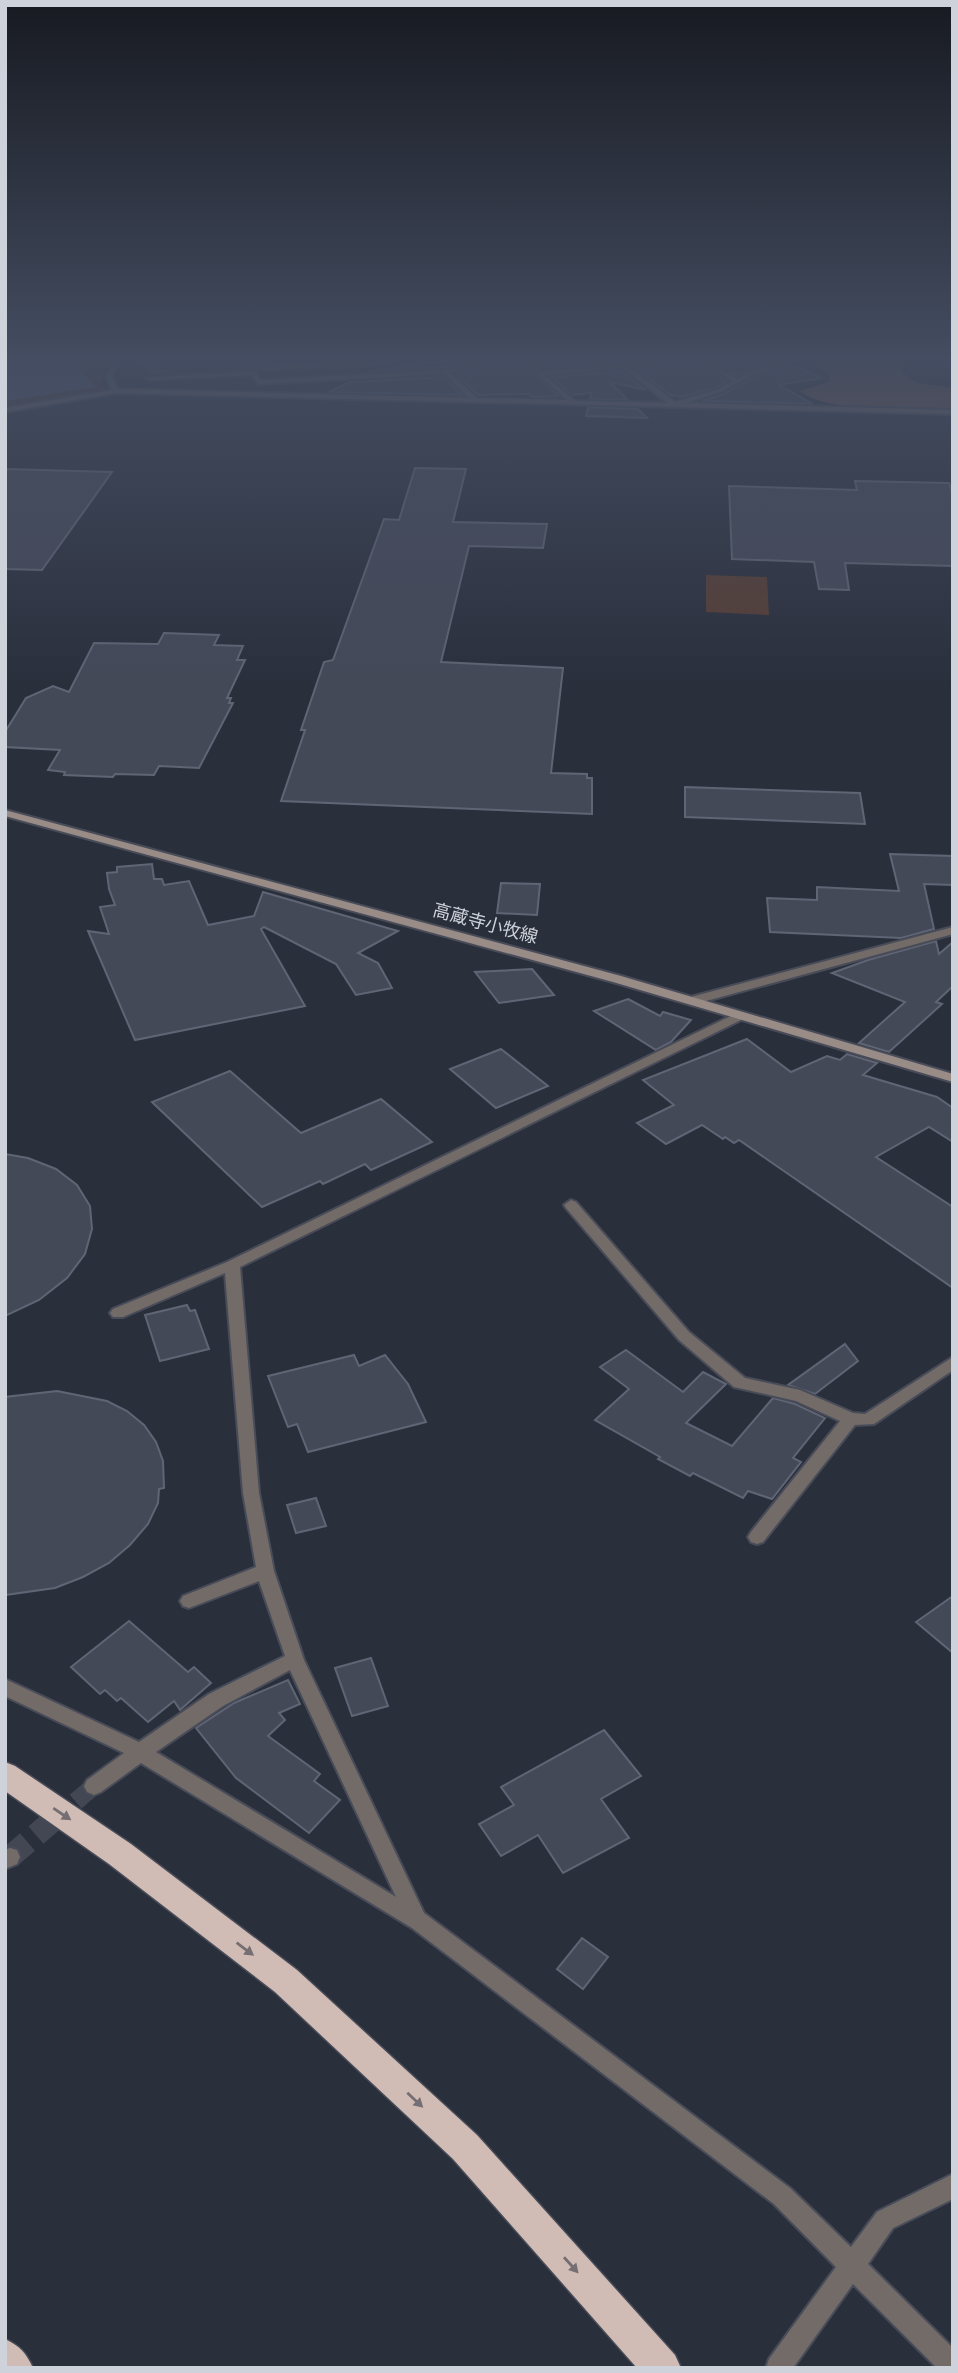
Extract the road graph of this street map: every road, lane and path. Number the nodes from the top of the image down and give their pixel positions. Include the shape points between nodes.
1 (5, 813) edge
2 (953, 930) edge
3 (691, 1001) junction
4 (739, 1016) junction
5 (953, 1078) edge
6 (571, 1205) dead end
7 (232, 1265) junction
8 (118, 1313) dead end
9 (953, 1362) edge
10 (851, 1419) junction
11 (757, 1537) dead end
12 (265, 1571) junction
13 (189, 1601) dead end
14 (295, 1660) junction
15 (5, 1686) edge
16 (141, 1752) junction
17 (5, 1776) edge
18 (94, 1786) tunnel mouth
19 (417, 1920) junction
20 (953, 2186) edge
21 (852, 2263) junction
22 (5, 2358) edge
23 (953, 2366) edge
24 (14, 2368) edge
25 (662, 2368) edge
26 (778, 2368) edge

1 - 3 main road, 高蔵寺小牧線
2 - 3 street
3 - 4 main road, 高蔵寺小牧線
4 - 5 main road, 高蔵寺小牧線
4 - 7 street
6 - 10 street via 684,1336 740,1383 800,1396
7 - 8 street
7 - 12 street via 251,1493
9 - 10 street via 868,1420
10 - 11 street
12 - 13 street
12 - 14 street
14 - 16 street via 269,1670
14 - 19 street
15 - 16 street
16 - 18 street
16 - 19 street
17 -> 25 highway via 120,1854 286,1981 466,2147
19 - 21 street via 782,2196
20 - 21 street via 885,2220
21 - 23 street
21 - 26 street
22 - 24 highway

